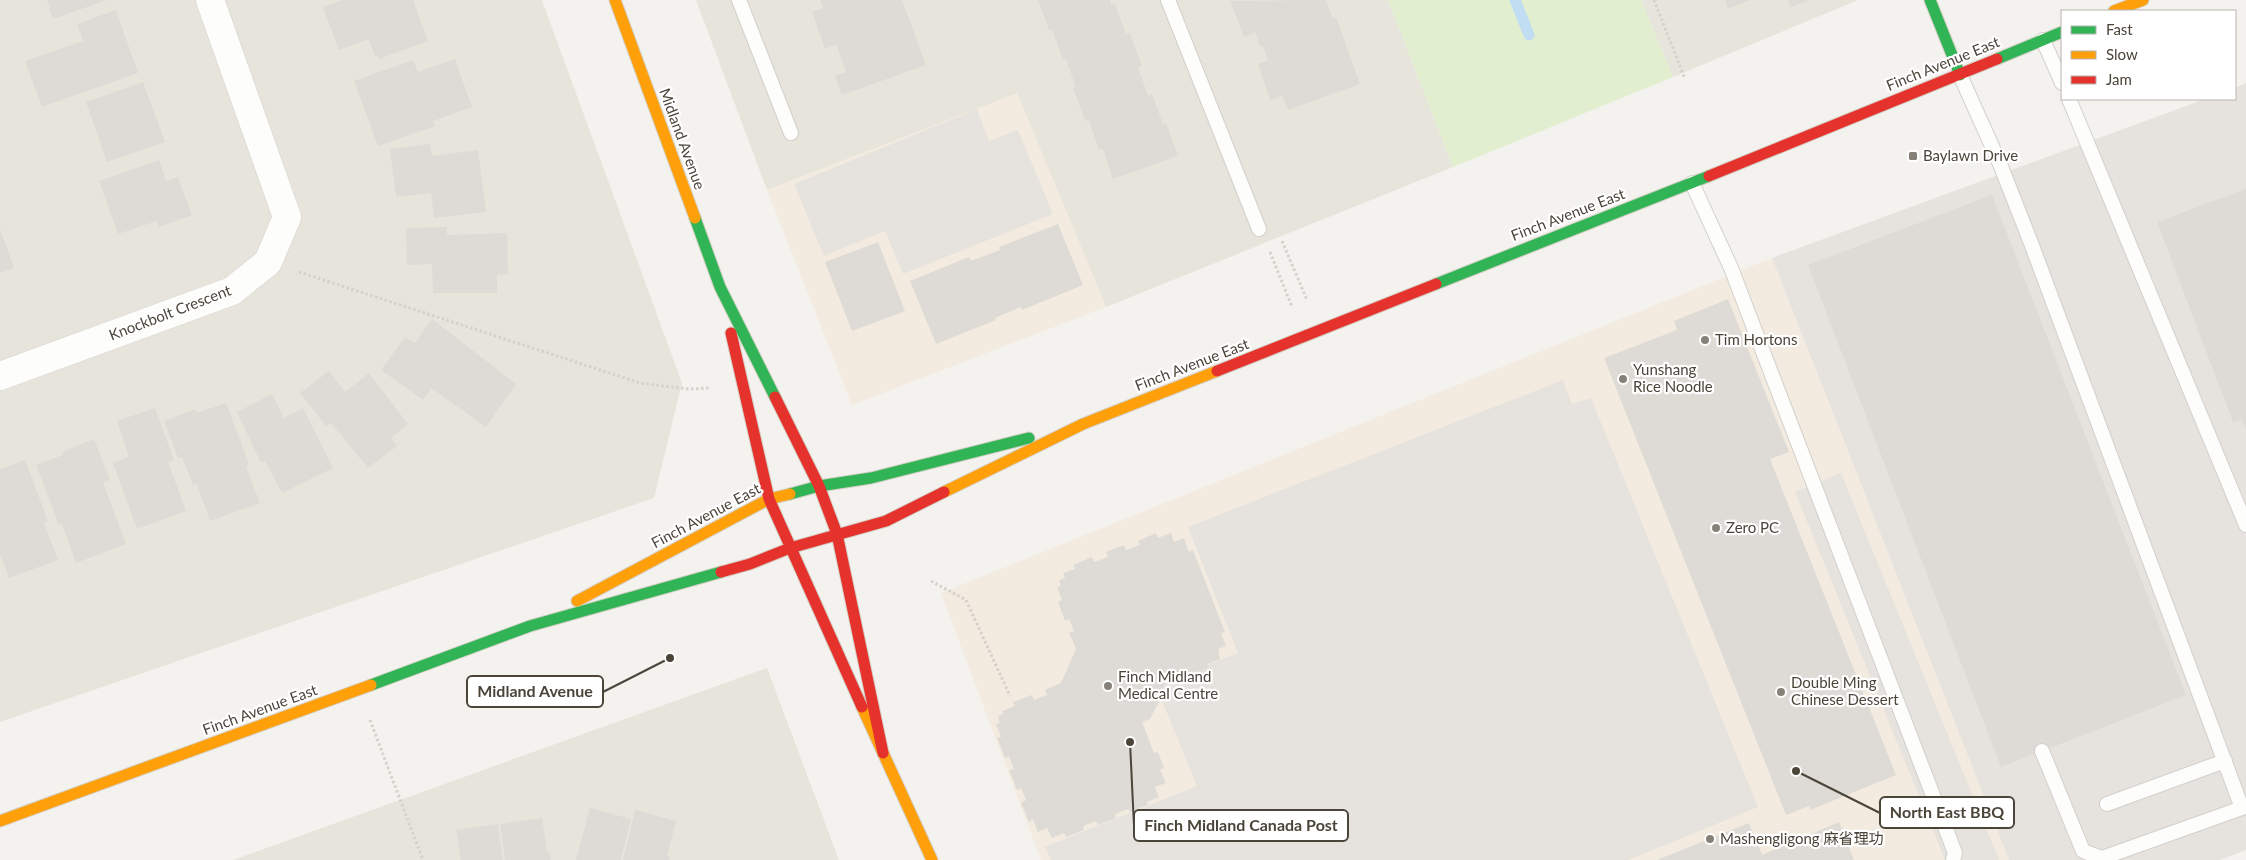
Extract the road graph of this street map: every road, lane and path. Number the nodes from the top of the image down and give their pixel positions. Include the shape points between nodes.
1 (210, 0) edge
2 (615, 0) edge
3 (739, 0) edge
4 (1168, 0) edge
5 (1654, 0) edge
6 (1930, 0) edge
7 (2143, 0) edge
8 (2117, 10) edge
9 (2061, 32) edge
10 (2043, 40) junction
11 (1960, 75) junction
12 (1684, 79) dead end
13 (2061, 81) edge
14 (2069, 100) edge
15 (791, 133) dead end
16 (1692, 183) junction
17 (1260, 229) junction
18 (332, 283) dead end
19 (720, 287) junction
20 (1320, 331) junction
21 (1304, 337) junction
22 (0, 376) edge
23 (689, 389) dead end
24 (1083, 424) junction
25 (819, 486) junction
26 (769, 499) junction
27 (2246, 525) edge
28 (837, 534) junction
29 (790, 548) junction
30 (931, 582) dead end
31 (530, 626) junction
32 (358, 690) junction
33 (1010, 696) dead end
34 (2042, 751) dead end
35 (883, 753) junction
36 (2224, 761) junction
37 (2106, 804) dead end
38 (0, 821) edge
39 (423, 860) edge
40 (932, 860) edge
41 (1953, 860) edge

1 - 22 street, Knockbolt Crescent via 288,217 268,262 232,290
2 - 19 main road, Midland Avenue
3 - 15 lane
4 - 17 lane
5 - 12 path
6 - 11 main road
7 - 8 main road
9 - 10 main road, Finch Avenue East
10 - 11 main road, Finch Avenue East
10 - 13 lane
11 - 16 main road, Finch Avenue East
11 - 36 lane via 2027,234
14 - 27 lane
16 - 20 main road, Finch Avenue East
16 - 41 lane via 1731,268 1955,853
17 - 20 path via 1276,226
17 - 21 path
18 - 23 path via 640,383
19 - 25 main road, Midland Avenue
19 - 26 main road, Midland Avenue
20 - 21 main road, Finch Avenue East
21 - 24 main road, Finch Avenue East
24 - 25 main road, Finch Avenue East via 871,478
24 - 28 main road, Finch Avenue East via 886,521
25 - 26 main road, Finch Avenue East
25 - 28 main road, Midland Avenue
26 - 29 main road, Midland Avenue
26 - 31 main road, Finch Avenue East
28 - 29 main road, Finch Avenue East
28 - 35 main road, Midland Avenue
29 - 31 main road, Finch Avenue East via 750,564
29 - 35 main road, Midland Avenue
30 - 33 path via 966,600
31 - 32 main road, Finch Avenue East
32 - 38 main road, Finch Avenue East
32 - 39 path
34 - 36 lane via 2083,851 2102,858 2242,808
35 - 40 main road, Midland Avenue
36 - 37 lane

